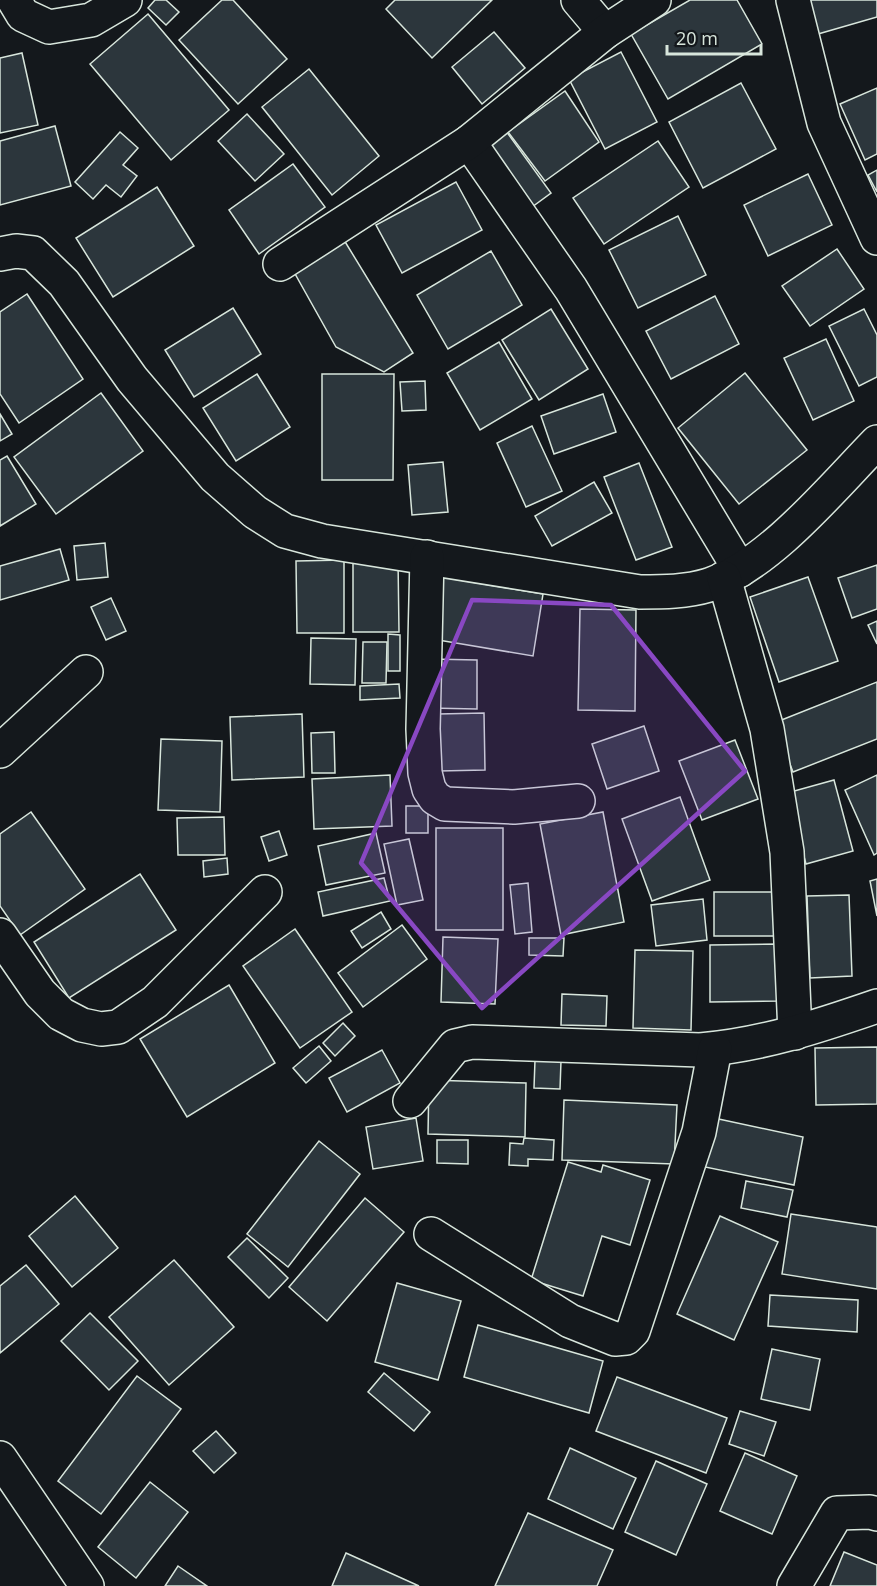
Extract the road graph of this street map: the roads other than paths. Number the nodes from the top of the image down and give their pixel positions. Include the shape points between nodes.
1 (14, 0) edge
2 (125, 0) edge
3 (578, 0) edge
4 (654, 0) edge
5 (792, 0) edge
6 (605, 32) junction
7 (469, 142) junction
8 (877, 238) edge
9 (0, 254) edge
10 (280, 264) dead end
11 (877, 442) edge
12 (427, 557) junction
13 (732, 574) junction
14 (86, 672) dead end
15 (0, 751) edge
16 (578, 801) dead end
17 (265, 892) dead end
18 (0, 935) edge
19 (877, 1006) edge
20 (795, 1033) junction
21 (715, 1049) junction
22 (410, 1101) dead end
23 (431, 1234) dead end
24 (0, 1458) edge
25 (877, 1514) edge
26 (87, 1586) edge
27 (794, 1586) edge

1 - 2 street via 24,15 49,27 92,20
3 - 6 street
4 - 6 street
5 - 8 street via 824,123
6 - 7 street
7 - 10 street
7 - 13 street via 571,290
9 - 12 street via 33,253 63,283 132,379 214,477 255,512 285,531 322,542
11 - 13 street via 783,538
12 - 13 street via 640,592 675,592 709,585
12 - 16 street via 423,729 429,789 445,804 514,807
13 - 20 street via 767,729 787,852
14 - 15 street
17 - 18 street via 155,1002 118,1027 82,1026 61,1014 40,993
19 - 20 street
20 - 21 street
21 - 22 street via 472,1042 455,1046
21 - 23 street via 699,1132 633,1331 626,1338 615,1339 570,1321
24 - 26 street
25 - 27 street via 837,1513

